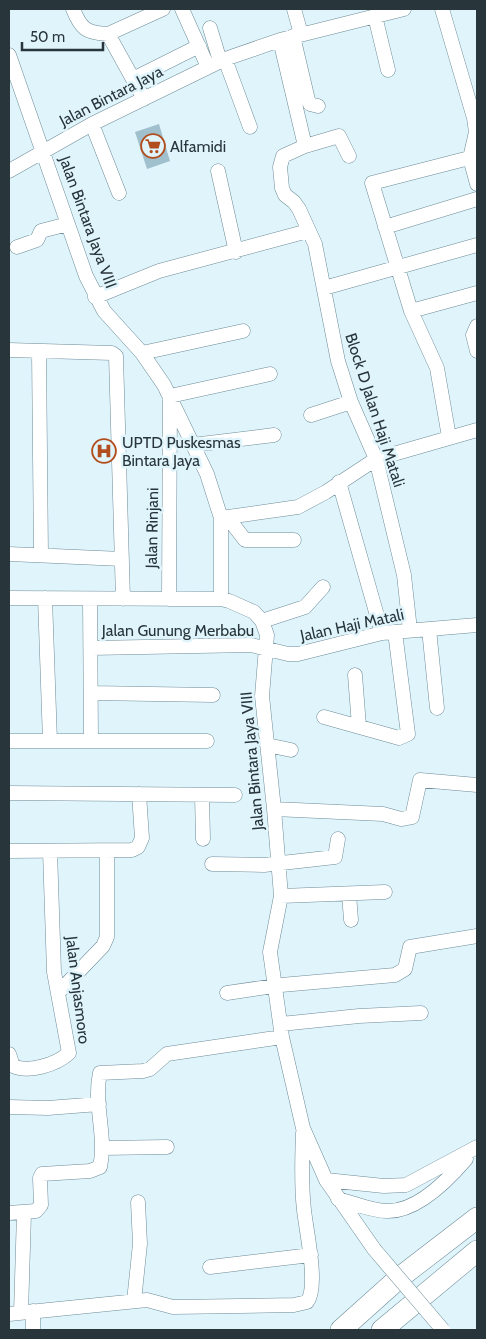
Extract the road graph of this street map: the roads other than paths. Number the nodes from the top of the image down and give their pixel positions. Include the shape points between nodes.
1 (73, 9) edge
2 (163, 9) edge
3 (182, 9) edge
4 (294, 9) edge
5 (404, 9) edge
6 (442, 9) edge
7 (375, 16) junction
8 (210, 28) dead end
9 (108, 34) junction
10 (291, 36) junction
11 (199, 46) junction
12 (9, 55) edge
13 (218, 62) junction
14 (388, 70) dead end
15 (133, 79) junction
16 (144, 99) junction
17 (318, 106) dead end
18 (92, 124) junction
19 (250, 127) dead end
20 (305, 146) junction
21 (43, 150) junction
22 (349, 156) dead end
23 (474, 157) edge
24 (9, 171) edge
25 (218, 172) dead end
26 (477, 184) edge
27 (119, 193) dead end
28 (477, 199) edge
29 (68, 224) junction
30 (385, 227) junction
31 (308, 231) junction
32 (477, 245) edge
33 (17, 247) dead end
34 (236, 252) junction
35 (398, 269) junction
36 (324, 288) junction
37 (477, 293) edge
38 (95, 297) junction
39 (411, 311) junction
40 (477, 326) edge
41 (243, 331) dead end
42 (128, 338) junction
43 (9, 350) edge
44 (477, 351) edge
45 (39, 352) junction
46 (114, 354) junction
47 (142, 354) junction
48 (270, 374) dead end
49 (170, 396) junction
50 (351, 402) junction
51 (311, 415) dead end
52 (472, 431) edge
53 (274, 435) dead end
54 (449, 437) junction
55 (477, 442) edge
56 (193, 444) junction
57 (376, 459) junction
58 (339, 482) junction
59 (225, 518) junction
60 (294, 540) dead end
61 (9, 554) edge
62 (41, 555) junction
63 (122, 559) junction
64 (323, 587) dead end
65 (9, 598) edge
66 (45, 598) junction
67 (90, 598) junction
68 (123, 599) junction
69 (169, 599) junction
70 (221, 599) junction
71 (262, 621) junction
72 (477, 625) edge
73 (429, 629) junction
74 (410, 630) junction
75 (389, 633) junction
76 (90, 648) junction
77 (265, 648) junction
78 (355, 675) dead end
79 (91, 692) junction
80 (213, 695) dead end
81 (437, 708) dead end
82 (324, 717) dead end
83 (359, 726) junction
84 (9, 741) edge
85 (50, 741) junction
86 (91, 741) junction
87 (207, 741) dead end
88 (268, 746) junction
89 (291, 750) dead end
90 (477, 785) edge
91 (9, 793) edge
92 (139, 794) junction
93 (235, 795) dead end
94 (202, 796) junction
95 (274, 809) junction
96 (203, 839) dead end
97 (338, 839) dead end
98 (9, 851) edge
99 (108, 851) junction
100 (50, 852) junction
101 (212, 864) dead end
102 (278, 864) junction
103 (385, 892) dead end
104 (349, 894) junction
105 (281, 896) junction
106 (351, 920) dead end
107 (477, 936) edge
108 (276, 986) junction
109 (58, 993) junction
110 (227, 993) dead end
111 (420, 1013) dead end
112 (282, 1031) junction
113 (9, 1054) edge
114 (99, 1104) junction
115 (9, 1107) edge
116 (303, 1128) junction
117 (167, 1147) dead end
118 (102, 1148) junction
119 (475, 1149) edge
120 (437, 1178) junction
121 (326, 1180) junction
122 (338, 1199) junction
123 (138, 1202) dead end
124 (9, 1213) edge
125 (24, 1213) junction
126 (477, 1218) edge
127 (477, 1251) edge
128 (310, 1255) junction
129 (210, 1267) dead end
130 (134, 1301) junction
131 (21, 1313) edge
132 (33, 1330) edge
133 (341, 1330) edge
134 (382, 1330) edge
135 (442, 1330) edge

1 - 9 street via 84,28
2 - 9 street
3 - 11 street
4 - 10 street
5 - 7 street, Jalan Bintara Jaya
6 - 23 street via 474,118
7 - 10 street, Jalan Bintara Jaya
7 - 14 street
8 - 13 street
9 - 15 street
10 - 13 street, Jalan Bintara Jaya
10 - 17 street via 308,100
10 - 20 street
11 - 13 street
11 - 15 street
12 - 21 street, Jalan Bintara Jaya VIII
13 - 16 street, Jalan Bintara Jaya
13 - 19 street
15 - 16 street
16 - 18 street, Jalan Bintara Jaya
18 - 21 street, Jalan Bintara Jaya
18 - 27 street
20 - 22 street via 339,136
20 - 31 street, Block D Jalan Haji Matali via 283,156 281,182 285,195 299,209
21 - 24 street, Jalan Bintara Jaya
21 - 29 street, Jalan Bintara Jaya VIII
23 - 26 street
23 - 30 street via 372,183
25 - 34 street
28 - 30 street
29 - 33 street via 41,231 37,240
29 - 38 street, Jalan Bintara Jaya VIII
30 - 35 street
31 - 34 street
31 - 36 street, Block D Jalan Haji Matali via 315,244
32 - 35 street
34 - 38 street via 160,272
35 - 36 street
35 - 39 street
36 - 50 street, Block D Jalan Haji Matali via 334,342
37 - 39 street
38 - 42 street, Jalan Bintara Jaya VIII
39 - 54 street via 437,368
40 - 44 street via 473,335
41 - 47 street
42 - 46 street
42 - 47 street, Jalan Bintara Jaya VIII
43 - 45 street
45 - 46 street
45 - 62 street
46 - 63 street
47 - 49 street, Jalan Bintara Jaya VIII
48 - 49 street
49 - 56 street, Jalan Bintara Jaya VIII
49 - 69 street, Jalan Rinjani
50 - 51 street
50 - 57 street, Block D Jalan Haji Matali
52 - 54 street
52 - 55 street
53 - 56 street
54 - 57 street
56 - 59 street, Jalan Bintara Jaya VIII
57 - 58 street
57 - 74 street, Block D Jalan Haji Matali via 404,575
58 - 59 street via 298,507
58 - 75 street
59 - 60 street via 245,540
59 - 70 street, Jalan Bintara Jaya VIII
61 - 62 street
62 - 63 street
63 - 68 street
64 - 71 street via 305,607
65 - 66 street
66 - 67 street
66 - 85 street
67 - 68 street
67 - 76 street
68 - 69 street
69 - 70 street
70 - 71 street via 250,608
71 - 77 street, Jalan Bintara Jaya VIII via 267,635
72 - 73 street, Jalan Haji Matali
73 - 74 street, Jalan Haji Matali
73 - 81 street
74 - 75 street, Jalan Haji Matali
75 - 77 street, Jalan Haji Matali via 298,654
75 - 83 street via 409,731 398,738
76 - 77 street, Jalan Gunung Merbabu via 250,645
76 - 79 street
77 - 88 street, Jalan Bintara Jaya VIII via 262,696
78 - 83 street
79 - 80 street
79 - 86 street
82 - 83 street
84 - 85 street
85 - 86 street
86 - 87 street
88 - 89 street
88 - 95 street, Jalan Bintara Jaya VIII
90 - 95 street via 420,780 414,811 408,818
91 - 92 street
92 - 94 street
92 - 99 street via 142,838 138,847
93 - 94 street
94 - 96 street
95 - 102 street, Jalan Bintara Jaya VIII
97 - 102 street via 335,857
98 - 100 street
99 - 100 street
99 - 109 street via 107,937 103,946
100 - 109 street, Jalan Anjasmoro via 54,972
101 - 102 street
102 - 105 street, Jalan Bintara Jaya VIII
103 - 104 street
104 - 105 street
104 - 106 street
105 - 108 street, Jalan Bintara Jaya VIII via 270,952
107 - 108 street via 410,947 405,969 395,975
108 - 110 street
108 - 112 street, Jalan Bintara Jaya VIII
109 - 113 street, Jalan Anjasmoro via 69,1053 62,1060 22,1070 12,1066
111 - 112 street via 359,1016
112 - 114 street via 167,1054 143,1071 100,1073
112 - 116 street, Jalan Bintara Jaya VIII
114 - 115 street
114 - 118 street
116 - 121 street, Jalan Bintara Jaya VIII
116 - 128 street via 304,1210
117 - 118 street
118 - 125 street via 98,1170 42,1174 41,1205 36,1211
119 - 120 street
120 - 121 street via 396,1186
120 - 122 street via 415,1204 395,1211 376,1210
121 - 122 street, Jalan Bintara Jaya VIII
122 - 135 street, Jalan Bintara Jaya VIII, bridge via 374,1249
123 - 130 street via 140,1244
124 - 125 street
125 - 131 street
126 - 133 highway via 400,1278
127 - 134 highway
128 - 129 street
128 - 130 street via 311,1293 304,1304 173,1307 152,1300
130 - 131 street
131 - 132 street

